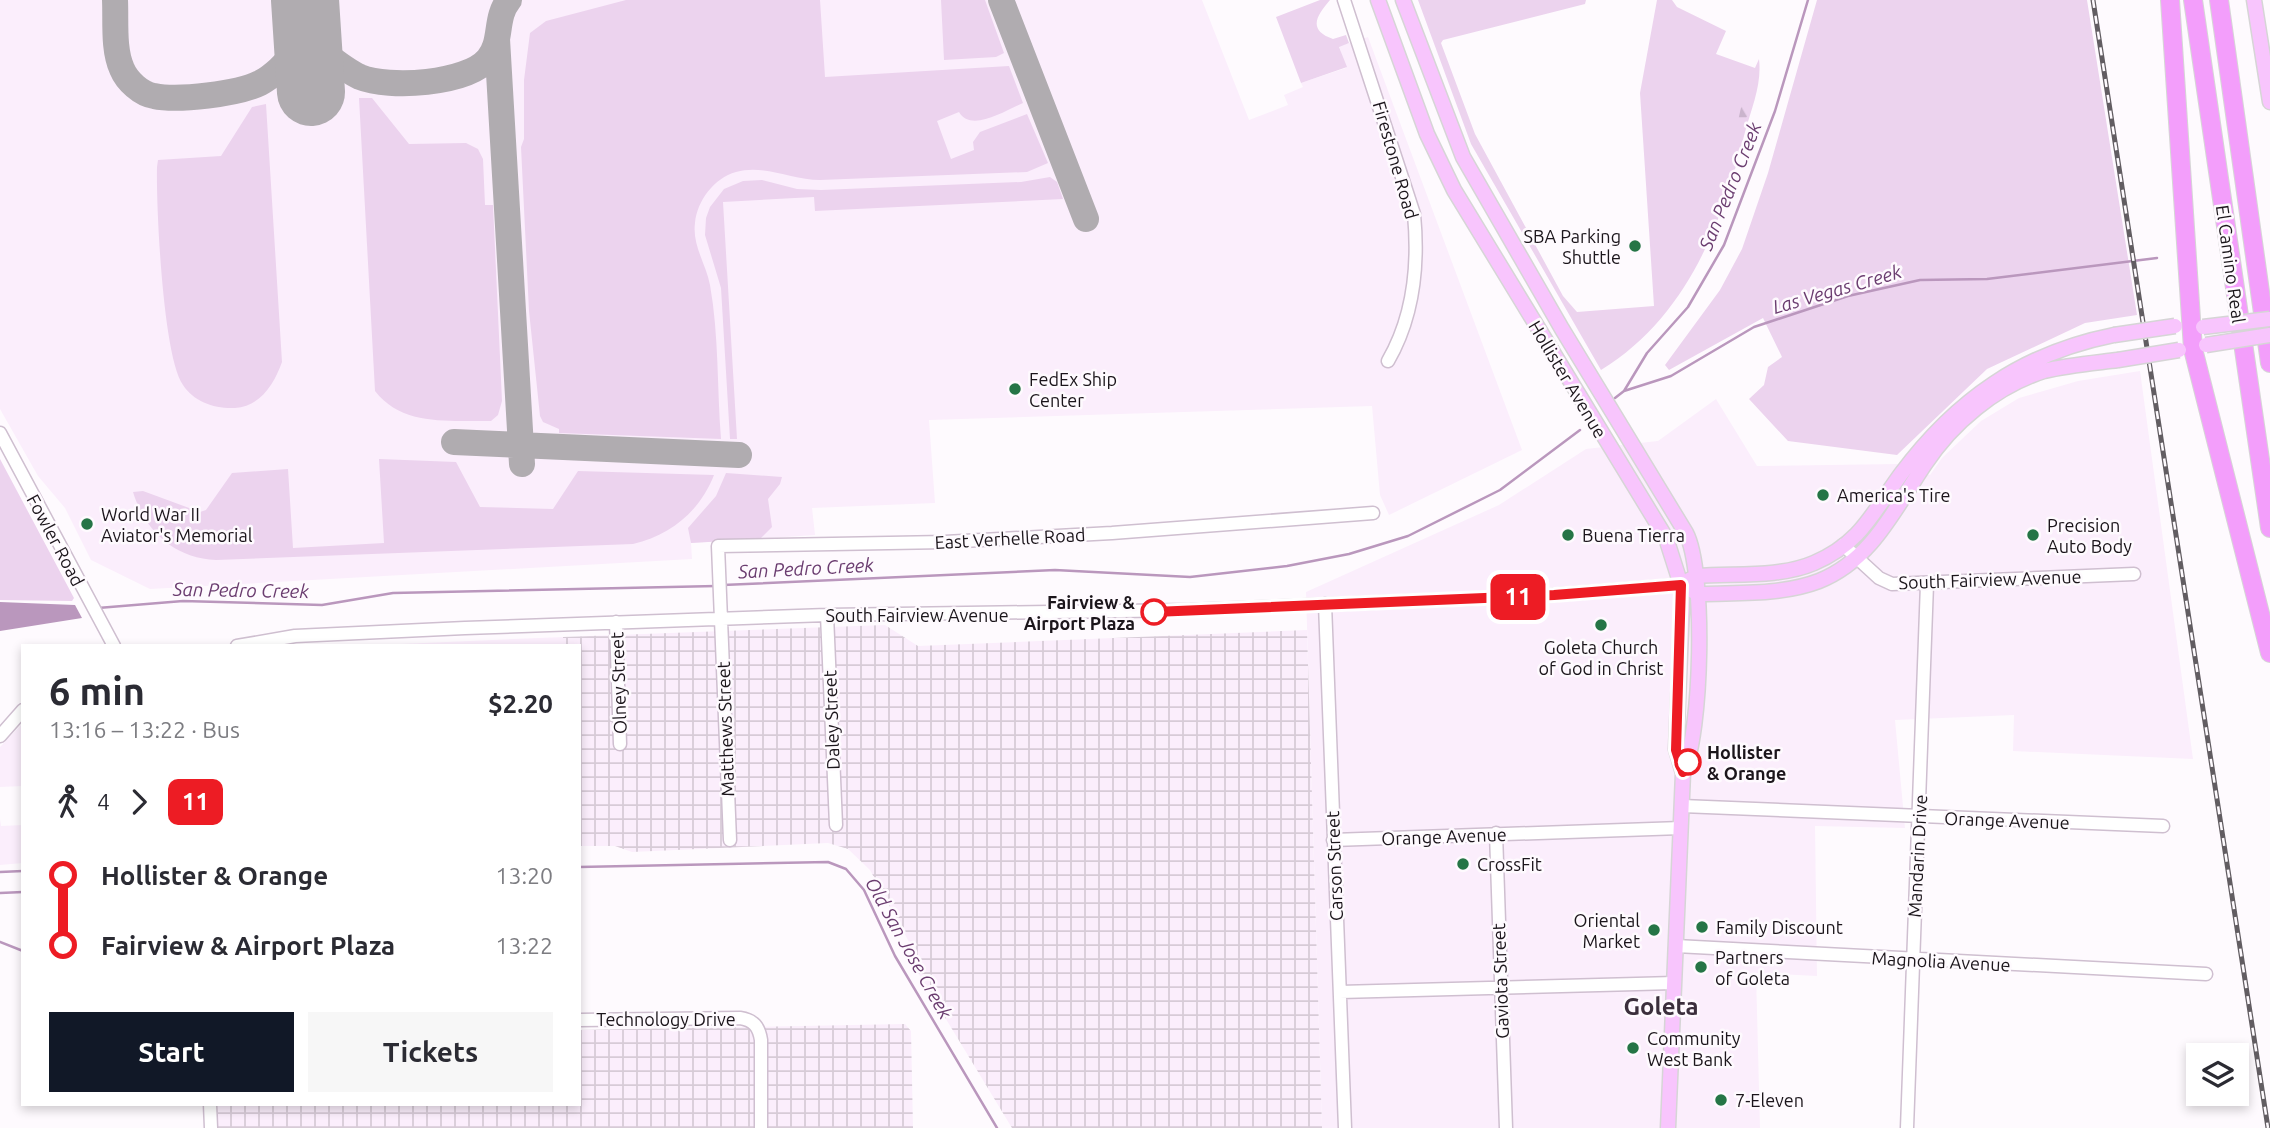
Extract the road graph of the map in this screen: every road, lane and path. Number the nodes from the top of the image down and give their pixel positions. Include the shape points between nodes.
1 (1344, 0) edge
2 (1378, 0) edge
3 (1403, 0) edge
4 (2170, 0) edge
5 (2193, 0) edge
6 (2219, 0) edge
7 (2254, 0) edge
8 (2265, 42) edge
9 (2270, 102) edge
10 (2254, 258) junction
11 (2270, 312) edge
12 (2270, 319) edge
13 (2190, 327) junction
14 (2270, 335) edge
15 (2193, 348) junction
16 (1388, 361) dead end
17 (2270, 363) edge
18 (0, 433) edge
19 (1373, 513) dead end
20 (2270, 528) edge
21 (1843, 545) junction
22 (1854, 558) junction
23 (2134, 574) dead end
24 (1697, 576) junction
25 (1927, 584) junction
26 (1681, 585) junction
27 (1698, 594) junction
28 (1325, 604) junction
29 (828, 615) junction
30 (721, 618) junction
31 (615, 622) junction
32 (113, 644) edge
33 (249, 644) edge
34 (2270, 653) edge
35 (21, 712) edge
36 (0, 736) edge
37 (620, 744) dead end
38 (1683, 772) junction
39 (1682, 806) junction
40 (1919, 817) junction
41 (835, 825) dead end
42 (2164, 826) dead end
43 (1681, 828) junction
44 (1496, 833) junction
45 (730, 840) dead end
46 (1333, 840) junction
47 (1676, 946) junction
48 (1913, 959) junction
49 (2206, 974) dead end
50 (1674, 982) junction
51 (1500, 987) junction
52 (1340, 992) junction
53 (581, 1020) edge
54 (210, 1106) edge
55 (211, 1128) edge
56 (761, 1128) edge
57 (1345, 1128) edge
58 (1506, 1128) edge
59 (1668, 1128) edge
60 (1907, 1128) edge

1 - 16 street, Firestone Road via 1415,214 1411,305
2 - 26 main road, Hollister Avenue via 1426,134 1454,190 1663,531
3 - 24 main road, Hollister Avenue via 1463,157 1691,542
4 - 13 highway
5 - 20 highway, El Camino Real
6 - 10 highway, El Camino Real
7 - 8 main road
8 - 9 main road
10 - 11 highway
10 - 17 highway, El Camino Real
12 - 13 main road, South Fairview Avenue, bridge
13 - 15 highway
13 - 21 main road, South Fairview Avenue, bridge via 2114,335 2043,354 2003,376 1970,398 1915,456 1871,521
14 - 15 main road, bridge
15 - 22 main road, bridge via 2053,369 1975,409 1936,448 1887,524
15 - 34 highway
18 - 32 street, Fowler Road
19 - 30 street, East Verhelle Road via 945,542 718,546
21 - 22 street, South Fairview Avenue
21 - 24 main road, South Fairview Avenue via 1800,568
22 - 25 street, South Fairview Avenue via 1892,584
22 - 27 main road via 1817,582 1766,591
23 - 25 street, South Fairview Avenue
24 - 26 main road, South Fairview Avenue
24 - 27 main road, Hollister Avenue
25 - 40 street, Mandarin Drive
26 - 27 main road
26 - 28 street, South Fairview Avenue
26 - 38 main road, Hollister Avenue via 1676,750
27 - 38 main road, Hollister Avenue via 1693,747
28 - 29 street, South Fairview Avenue via 1078,614
28 - 46 street, Carson Street
29 - 30 street, South Fairview Avenue
29 - 41 street, Daley Street
30 - 31 street, South Fairview Avenue
30 - 45 street, Matthews Street
31 - 33 street, South Fairview Avenue via 303,635
31 - 37 street, Olney Street
35 - 36 street
38 - 39 main road, Hollister Avenue
39 - 40 street, Orange Avenue
39 - 43 main road, Hollister Avenue
40 - 42 street, Orange Avenue
40 - 48 street, Mandarin Drive
43 - 44 street, Orange Avenue
43 - 47 main road, Hollister Avenue
44 - 46 street, Orange Avenue
44 - 51 street, Gaviota Street
46 - 52 street, Carson Street
47 - 48 street, Magnolia Avenue
47 - 50 main road, Hollister Avenue
48 - 49 street, Magnolia Avenue
48 - 60 street, Mandarin Drive
50 - 51 street
50 - 59 main road, Hollister Avenue
51 - 52 street
51 - 58 street, Gaviota Street
52 - 57 street, Carson Street
53 - 56 street, Technology Drive via 752,1021 761,1040
54 - 55 street

